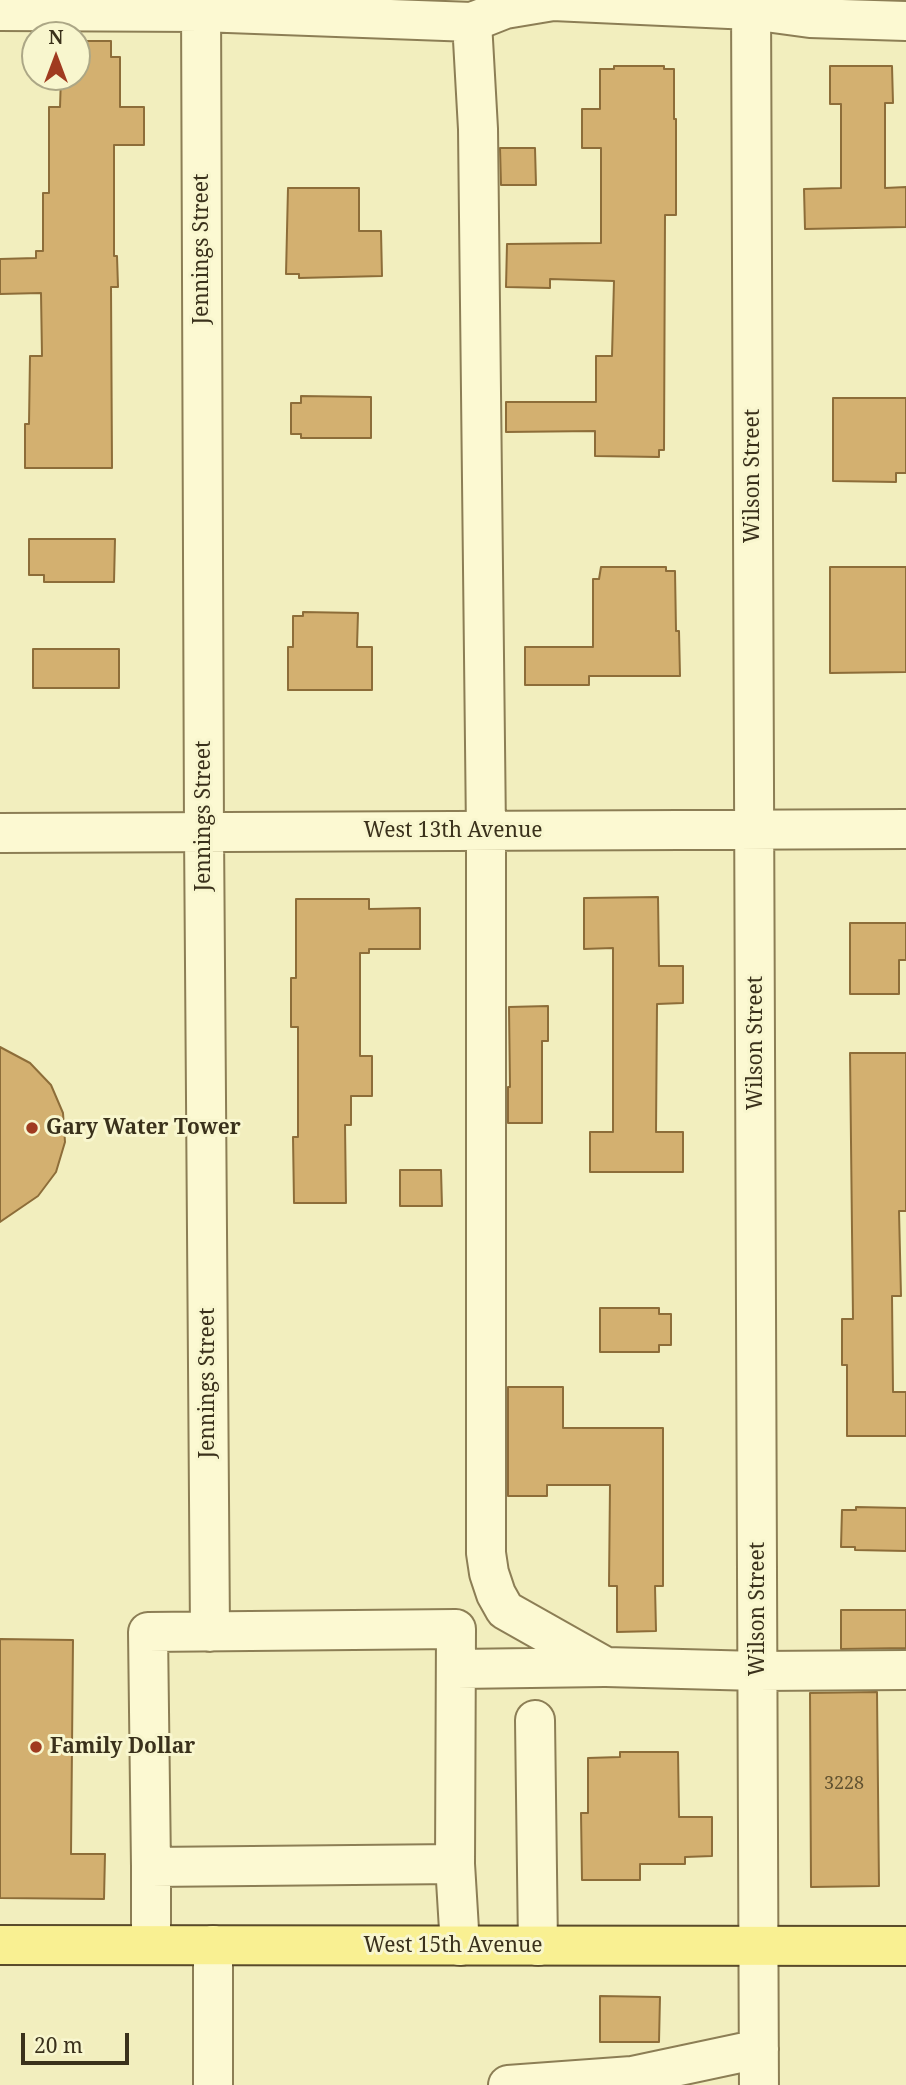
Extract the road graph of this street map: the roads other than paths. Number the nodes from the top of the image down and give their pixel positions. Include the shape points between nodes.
1 (751, 5) edge
2 (201, 6) edge
3 (0, 11) edge
4 (472, 22) junction
5 (906, 22) edge
6 (906, 829) edge
7 (204, 831) junction
8 (486, 831) junction
9 (755, 831) junction
10 (0, 833) edge
11 (210, 1632) junction
12 (606, 1667) junction
13 (457, 1669) junction
14 (906, 1670) edge
15 (758, 1671) junction
16 (535, 1720) dead end
17 (456, 1864) junction
18 (151, 1867) junction
19 (0, 1945) edge
20 (151, 1945) junction
21 (213, 1945) junction
22 (460, 1946) junction
23 (538, 1946) junction
24 (759, 1946) junction
25 (906, 1946) edge
26 (759, 2067) edge
27 (213, 2085) edge
28 (508, 2085) edge

1 - 4 street via 552,1 505,9
1 - 5 street via 810,18
1 - 9 street, Wilson Street
2 - 3 street
2 - 4 street
2 - 7 street, Jennings Street
4 - 8 street via 478,129
6 - 9 street, West 13th Avenue
7 - 8 street, West 13th Avenue
7 - 10 street, West 13th Avenue
7 - 11 street, Jennings Street
8 - 9 street, West 13th Avenue
8 - 12 street via 486,1553 505,1610
9 - 15 street, Wilson Street
11 - 13 street via 456,1629
11 - 18 street via 148,1632
12 - 13 street
12 - 15 street
13 - 17 street
14 - 15 street
15 - 24 street, Wilson Street
16 - 23 street
17 - 18 street
17 - 22 street
18 - 20 street
19 - 20 main road, West 15th Avenue
20 - 21 main road, West 15th Avenue
21 - 22 main road, West 15th Avenue
21 - 27 street
22 - 23 main road, West 15th Avenue
23 - 24 main road, West 15th Avenue
24 - 25 main road, West 15th Avenue
24 - 26 street, Wilson Street
26 - 28 street

